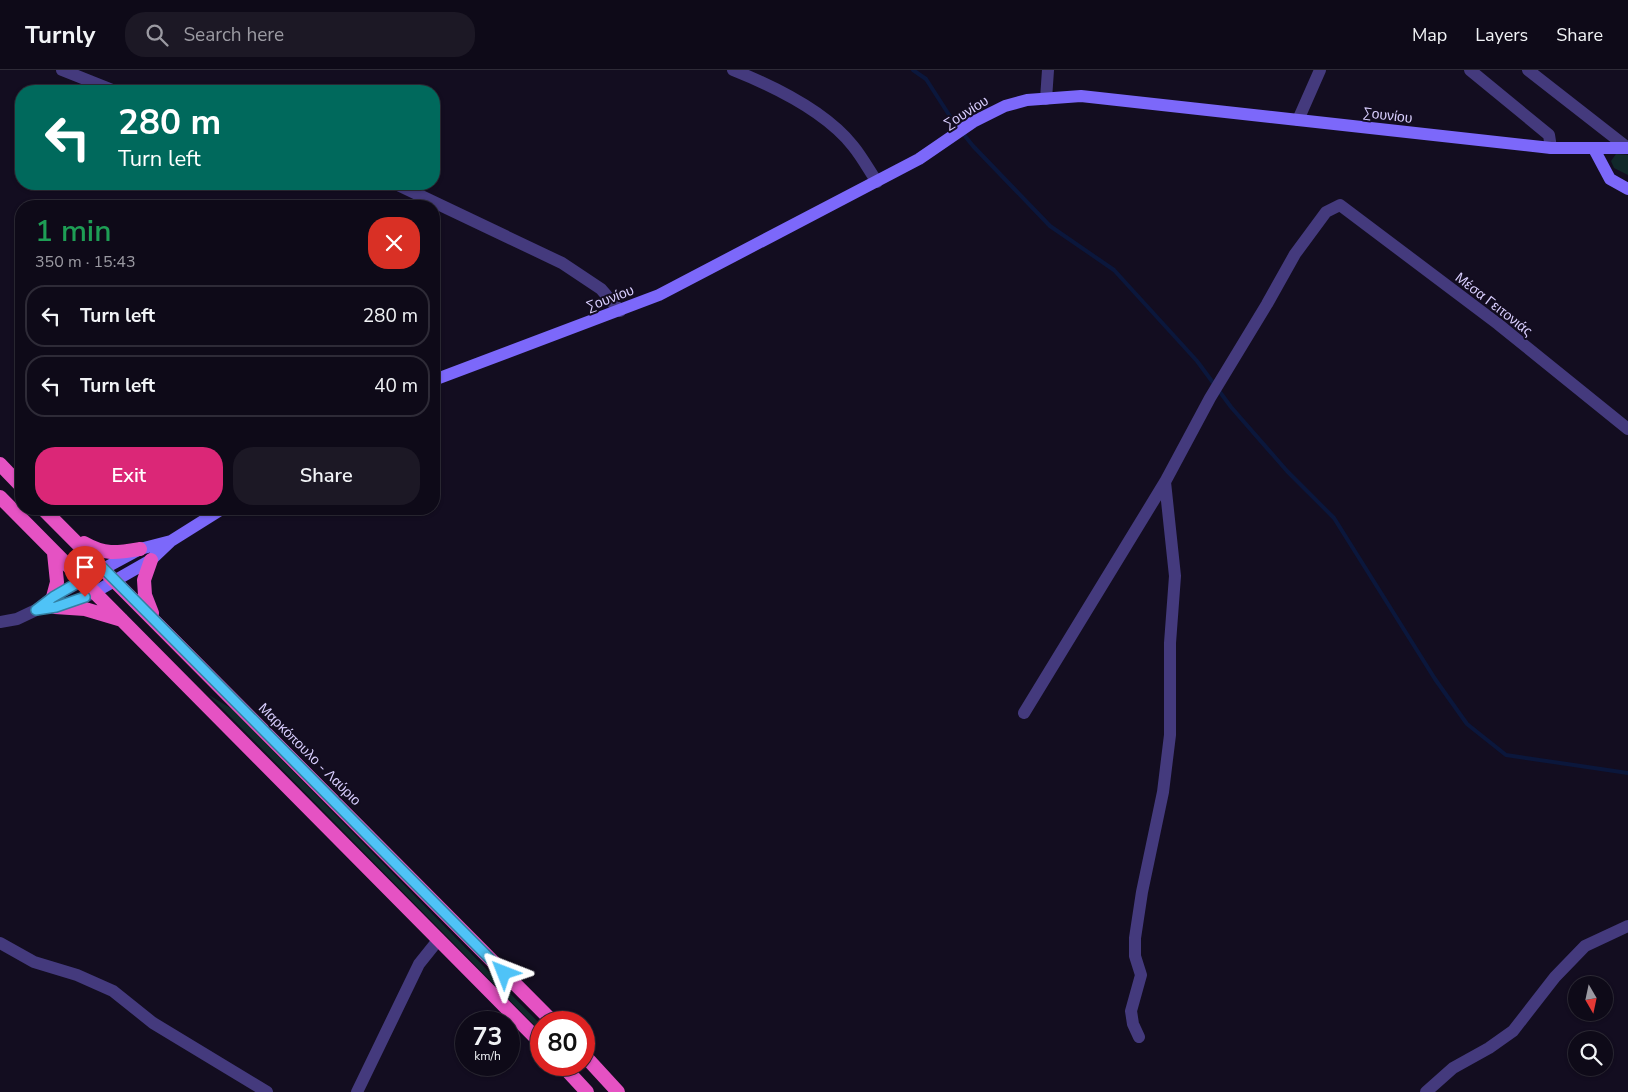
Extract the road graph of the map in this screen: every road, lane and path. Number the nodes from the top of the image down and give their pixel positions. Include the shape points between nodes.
1 (62, 70) edge
2 (733, 70) edge
3 (1048, 70) edge
4 (1320, 70) edge
5 (1470, 70) edge
6 (1528, 70) edge
7 (100, 85) edge
8 (1046, 98) junction
9 (1298, 120) junction
10 (1551, 148) junction
11 (1628, 148) edge
12 (1594, 149) junction
13 (877, 182) junction
14 (1628, 189) edge
15 (409, 190) edge
16 (430, 200) edge
17 (440, 205) edge
18 (620, 311) junction
19 (440, 378) edge
20 (1628, 429) edge
21 (0, 464) edge
22 (15, 480) edge
23 (1165, 482) junction
24 (0, 497) edge
25 (15, 513) edge
26 (17, 515) edge
27 (49, 515) edge
28 (212, 515) edge
29 (70, 536) junction
30 (171, 541) junction
31 (140, 549) junction
32 (54, 553) junction
33 (151, 560) junction
34 (103, 568) junction
35 (83, 580) junction
36 (115, 580) junction
37 (95, 592) junction
38 (54, 602) junction
39 (123, 620) junction
40 (0, 622) edge
41 (157, 622) junction
42 (1024, 713) dead end
43 (1628, 926) edge
44 (439, 939) junction
45 (0, 943) edge
46 (542, 1011) edge
47 (530, 1032) edge
48 (1139, 1037) dead end
49 (595, 1067) edge
50 (572, 1076) edge
51 (267, 1092) edge
52 (357, 1092) edge
53 (587, 1092) edge
54 (618, 1092) edge
55 (1426, 1092) edge

1 - 7 street
2 - 13 street via 792,98 829,122 853,145
3 - 8 street
4 - 9 street
5 - 10 street via 1550,135
6 - 11 street
8 - 9 main road, Σουνίου via 1081,96
8 - 13 main road, Σουνίου via 1005,106 973,122 949,140
9 - 10 main road, Σουνίου
10 - 12 main road, Σουνίου
11 - 12 main road, Σουνίου
12 - 14 main road via 1610,179
13 - 18 main road, Σουνίου via 716,267
15 - 16 street
17 - 18 street via 562,263 601,290
18 - 19 main road, Σουνίου
20 - 23 street, Μέσα Γειτονιάς via 1498,324 1340,205 1326,212 1294,254
21 - 22 highway
23 - 42 street
23 - 48 street via 1175,576 1170,643 1170,735 1163,792 1134,938 1141,975 1131,1011
24 - 25 highway
26 - 32 highway
27 - 29 highway, Μαρκόπουλο - Λαύριο
28 - 30 main road
29 - 31 highway via 99,552
29 - 34 highway, Μαρκόπουλο - Λαύριο
30 - 31 main road
30 - 33 main road
31 - 34 main road
32 - 35 highway
32 - 38 highway via 57,582
33 - 36 main road
33 - 41 highway via 144,580 145,595
34 - 35 street
34 - 36 highway, Μαρκόπουλο - Λαύριο
35 - 37 highway
35 - 38 street
36 - 37 main road
36 - 41 highway, Μαρκόπουλο - Λαύριο
37 - 38 street via 76,601
37 - 39 highway
38 - 39 highway
38 - 40 street via 17,619
39 - 44 highway
41 - 46 highway, Μαρκόπουλο - Λαύριο
43 - 55 street via 1585,946 1513,1031 1453,1068
44 - 47 highway
44 - 52 street via 419,964
45 - 51 street via 34,962 77,975 113,991 154,1023
49 - 54 highway
50 - 53 highway

